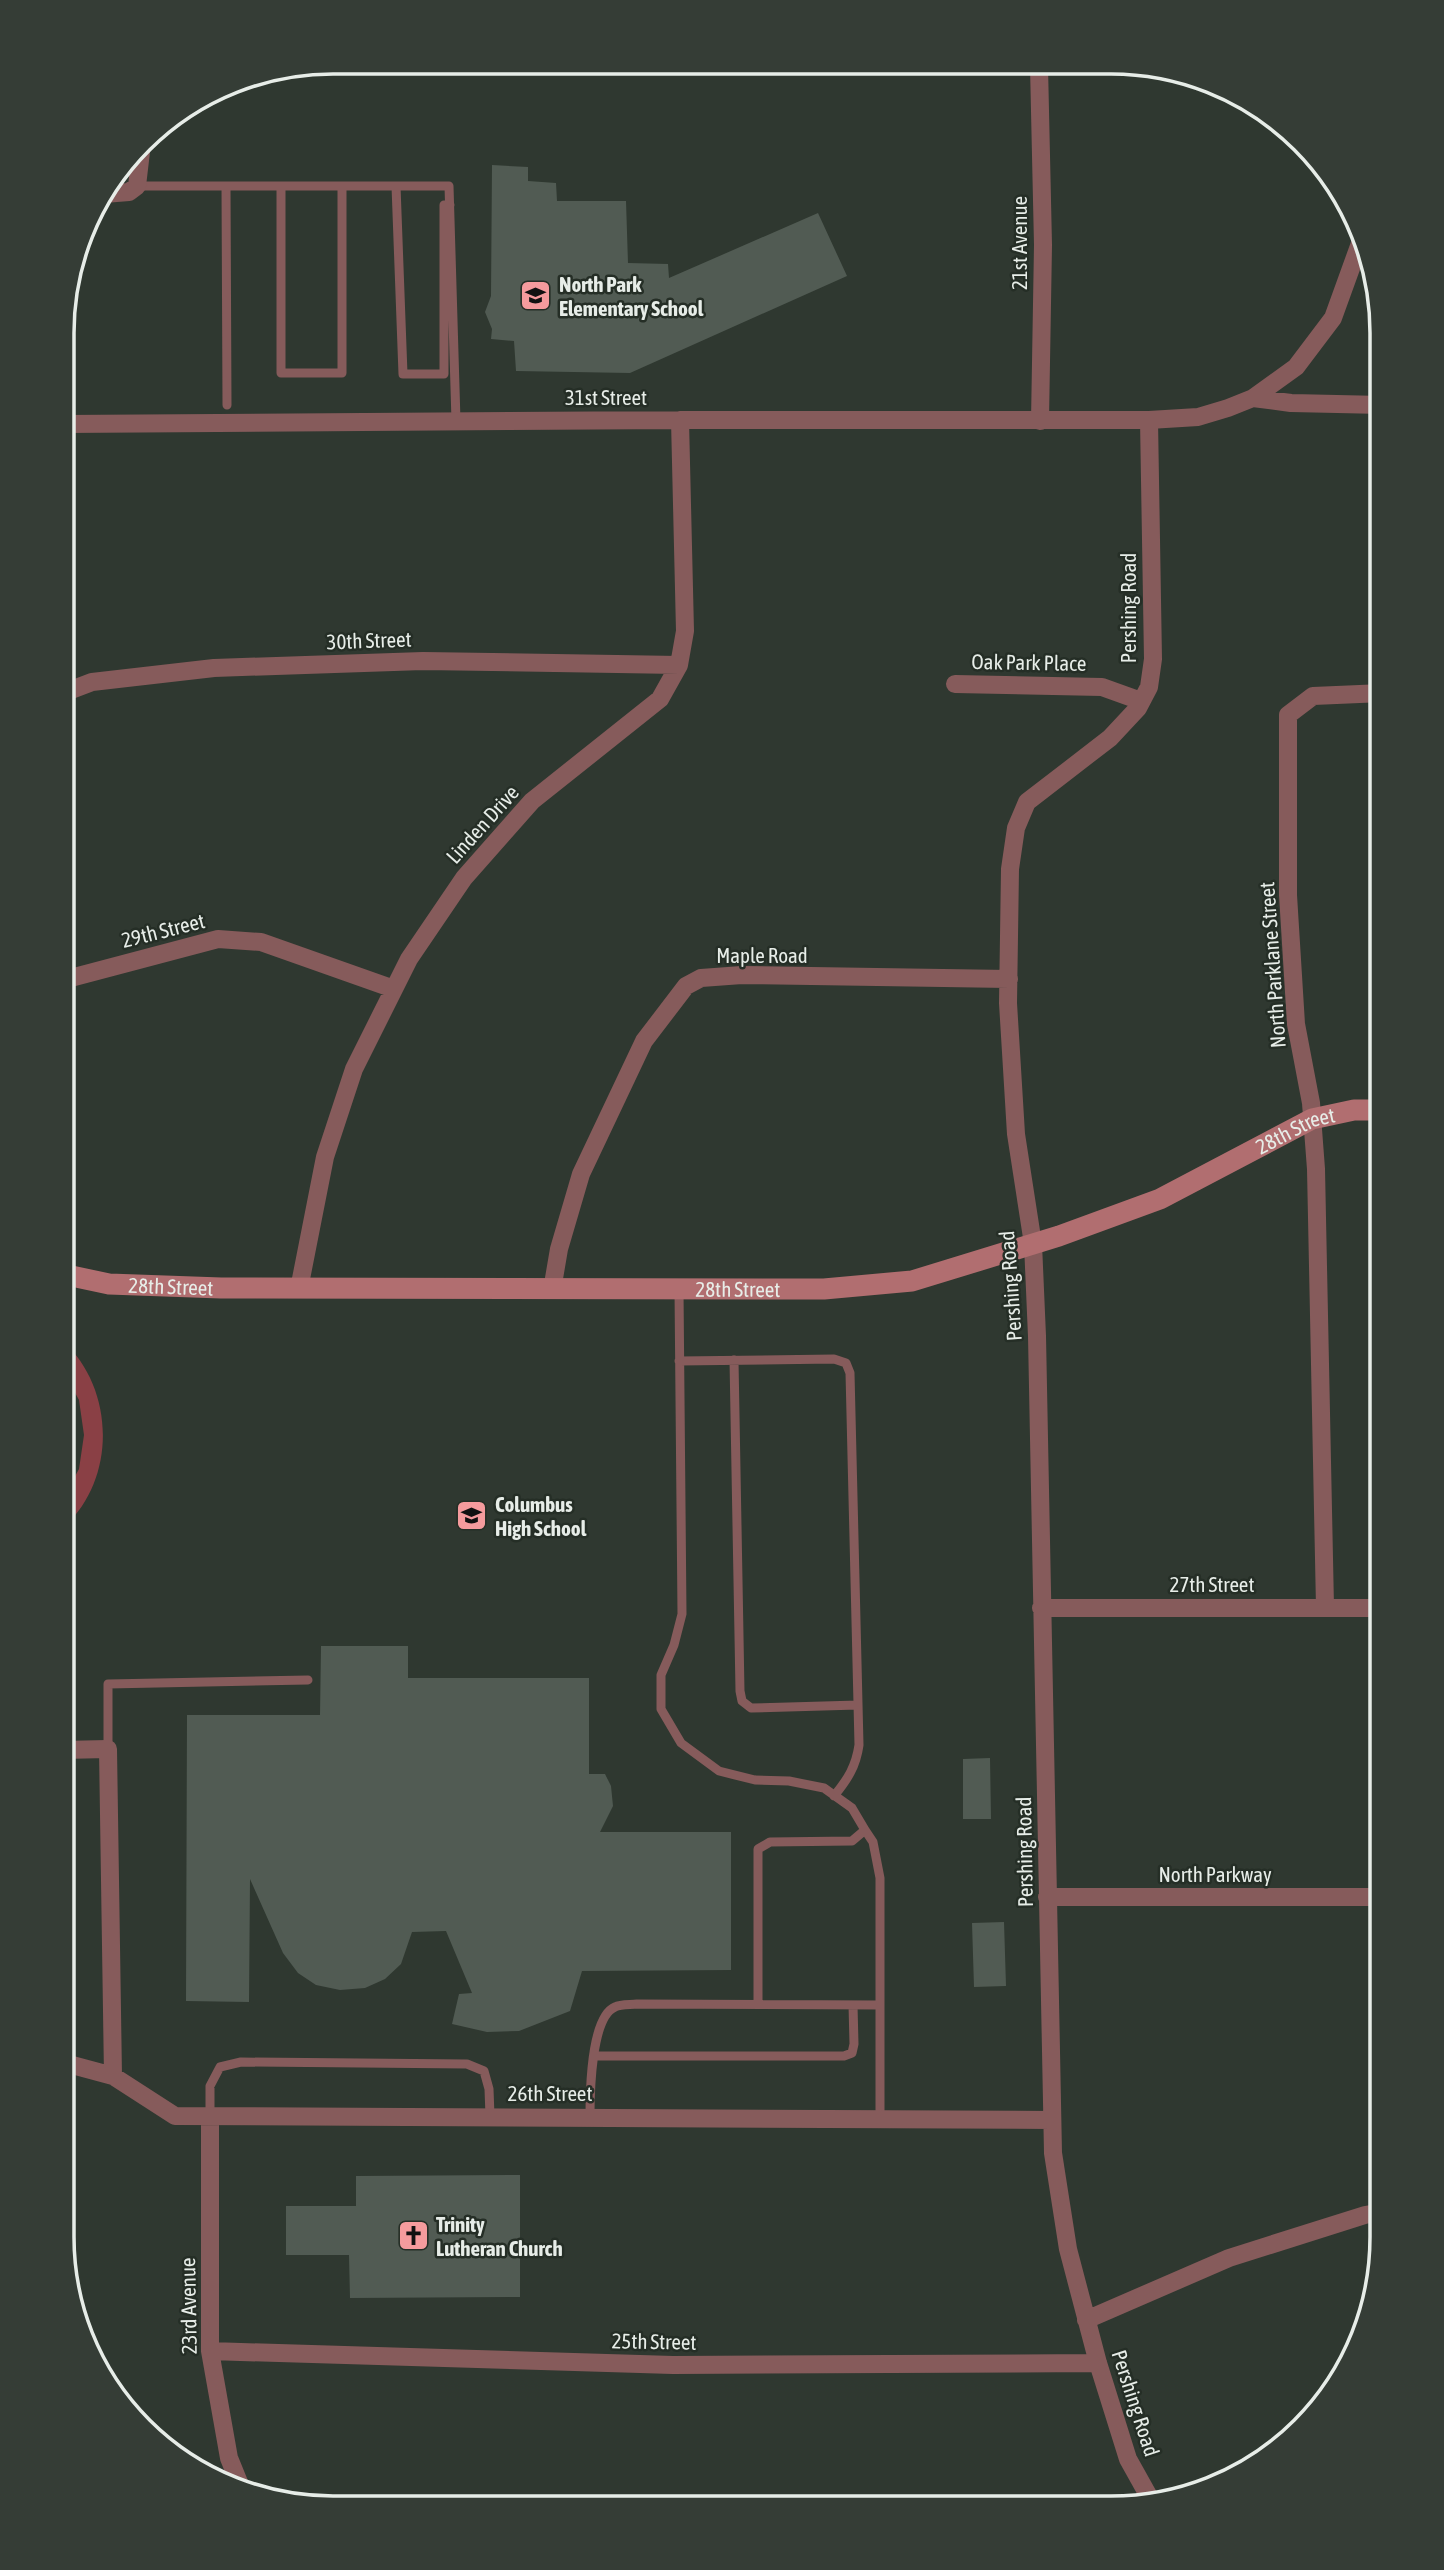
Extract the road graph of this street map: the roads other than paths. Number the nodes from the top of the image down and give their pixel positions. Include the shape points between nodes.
1 (1039, 74) edge
2 (140, 160) edge
3 (137, 186) junction
4 (226, 186) junction
5 (281, 186) junction
6 (342, 186) junction
7 (396, 186) junction
8 (114, 193) edge
9 (450, 205) junction
10 (1357, 251) edge
11 (1253, 398) junction
12 (227, 405) dead end
13 (1370, 405) edge
14 (680, 420) junction
15 (1149, 420) junction
16 (456, 421) junction
17 (1040, 421) junction
18 (74, 424) edge
19 (679, 665) junction
20 (955, 684) dead end
21 (74, 689) edge
22 (1370, 694) edge
23 (1141, 701) junction
24 (74, 977) edge
25 (1009, 979) junction
26 (394, 989) junction
27 (1370, 1110) edge
28 (1312, 1119) junction
29 (1033, 1244) junction
30 (74, 1277) edge
31 (679, 1288) junction
32 (299, 1289) junction
33 (552, 1290) junction
34 (734, 1360) junction
35 (679, 1361) junction
36 (1325, 1607) junction
37 (1041, 1608) junction
38 (1370, 1608) edge
39 (308, 1680) dead end
40 (858, 1705) junction
41 (108, 1749) junction
42 (74, 1750) edge
43 (834, 1796) junction
44 (865, 1830) junction
45 (1047, 1897) junction
46 (1370, 1897) edge
47 (758, 2004) junction
48 (853, 2005) junction
49 (880, 2005) junction
50 (595, 2056) junction
51 (74, 2066) edge
52 (113, 2076) junction
53 (490, 2116) junction
54 (590, 2116) junction
55 (210, 2117) junction
56 (880, 2119) junction
57 (1052, 2120) junction
58 (1370, 2214) edge
59 (1086, 2320) junction
60 (210, 2351) junction
61 (1098, 2363) junction
62 (237, 2478) edge
63 (1147, 2494) edge

1 - 17 street, 21st Avenue
2 - 3 street
3 - 4 lane
3 - 8 street
4 - 5 lane
4 - 12 lane
5 - 6 lane
5 - 6 lane via 281,373 342,373
6 - 7 lane
7 - 9 lane via 449,186
7 - 9 lane via 403,374 444,374 444,205
9 - 16 lane
10 - 11 street via 1333,318 1296,368
11 - 13 street
11 - 15 street via 1198,417
14 - 16 street, 31st Street
14 - 17 street, 31st Street
14 - 19 street, Linden Drive via 685,631
15 - 17 street, 31st Street
15 - 23 street, Pershing Road via 1153,659 1149,687
16 - 18 street, 31st Street
19 - 21 street, 30th Street via 423,661 214,668 92,682
19 - 26 street, Linden Drive via 660,699 532,800 464,878
20 - 23 street, Oak Park Place via 1102,687
22 - 28 street, North Parklane Street via 1313,696 1288,715 1288,895 1296,1024
23 - 25 street, Pershing Road via 1110,738 1027,802 1016,828 1010,869
24 - 26 street, 29th Street via 218,939 261,942
25 - 29 street, Pershing Road via 1016,1133
25 - 33 street, Maple Road via 742,975 701,978 686,986 644,1041 581,1174 558,1250
26 - 32 street, Linden Drive via 354,1069 325,1157
27 - 28 street, 28th Street
28 - 29 street, 28th Street via 1160,1199
28 - 36 street, North Parklane Street
29 - 31 street, 28th Street via 912,1281 824,1289
29 - 37 street, Pershing Road
30 - 32 street, 28th Street via 108,1284
31 - 33 street, 28th Street
31 - 35 lane
32 - 33 street, 28th Street
34 - 35 lane
34 - 40 lane via 834,1359 846,1363 850,1373
34 - 40 lane via 742,1701 751,1707
35 - 43 lane via 681,1614 661,1675 661,1709 681,1744 719,1771 824,1788
36 - 37 street, 27th Street
36 - 38 street, 27th Street
37 - 45 street, Pershing Road
39 - 41 lane via 108,1684
40 - 43 lane via 856,1763
41 - 42 street
41 - 52 street
43 - 44 lane via 852,1808
44 - 47 lane via 852,1841 770,1842 758,1849
44 - 49 lane via 873,1842 880,1878
45 - 46 street, North Parkway
45 - 57 street, Pershing Road
47 - 48 lane
47 - 50 lane via 614,2007 603,2018
48 - 49 lane
48 - 50 lane via 854,2044 852,2053 844,2056
49 - 56 lane
50 - 54 lane
51 - 52 street, 26th Street
52 - 55 street, 26th Street via 175,2116
53 - 54 street, 26th Street
53 - 55 street, 26th Street
53 - 55 lane via 484,2071 467,2064 241,2062 220,2067 210,2086
54 - 56 street, 26th Street
55 - 60 street, 23rd Avenue
56 - 57 street, 26th Street
57 - 59 street, Pershing Road via 1068,2249
58 - 59 street via 1229,2258
59 - 61 street, Pershing Road
60 - 61 street, 25th Street via 673,2365
60 - 62 street, 23rd Avenue via 229,2458
61 - 63 street, Pershing Road via 1128,2459

